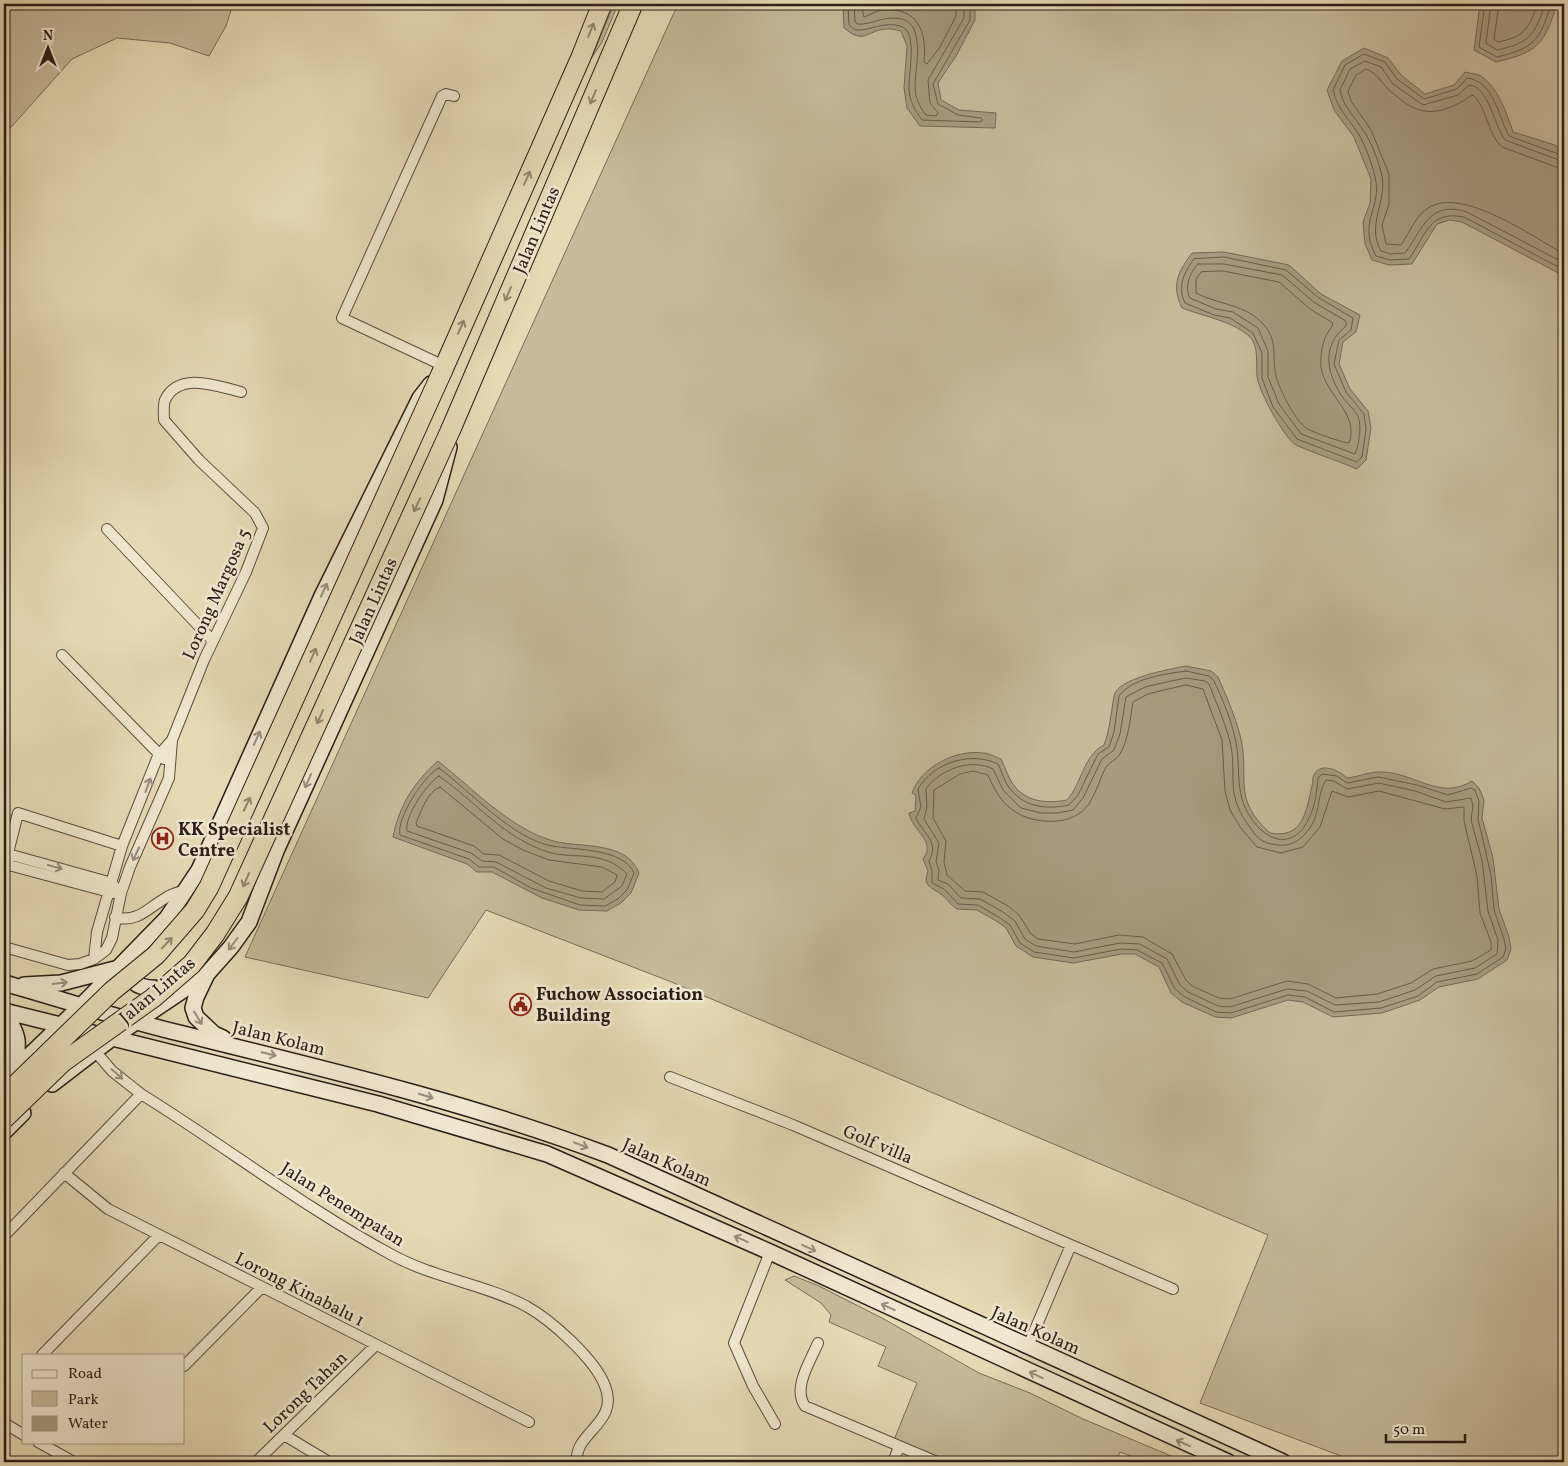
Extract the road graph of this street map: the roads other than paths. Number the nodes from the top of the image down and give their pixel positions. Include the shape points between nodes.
1 (602, 4) edge
2 (633, 4) edge
3 (621, 30) junction
4 (580, 57) junction
5 (454, 96) dead end
6 (443, 369) junction
7 (241, 392) dead end
8 (451, 429) junction
9 (107, 529) dead end
10 (212, 640) junction
11 (62, 655) dead end
12 (172, 740) junction
13 (158, 756) junction
14 (171, 764) junction
15 (122, 846) junction
16 (6, 862) edge
17 (112, 883) junction
18 (186, 890) junction
19 (121, 893) junction
20 (108, 894) junction
21 (115, 917) junction
22 (152, 934) junction
23 (4, 947) edge
24 (94, 959) junction
25 (116, 968) junction
26 (207, 974) junction
27 (7, 984) edge
28 (190, 984) junction
29 (82, 1005) junction
30 (4, 1011) edge
31 (137, 1022) junction
32 (59, 1025) junction
33 (4, 1034) edge
34 (188, 1035) junction
35 (112, 1038) junction
36 (250, 1049) junction
37 (95, 1051) junction
38 (213, 1063) junction
39 (7, 1070) edge
40 (670, 1077) dead end
41 (141, 1094) junction
42 (4, 1096) edge
43 (4, 1119) edge
44 (4, 1132) edge
45 (64, 1173) junction
46 (159, 1235) junction
47 (4, 1236) edge
48 (1071, 1245) junction
49 (770, 1252) junction
50 (262, 1287) junction
51 (1173, 1289) dead end
52 (947, 1311) junction
53 (954, 1338) junction
54 (818, 1343) dead end
55 (376, 1345) junction
56 (1028, 1346) junction
57 (43, 1354) edge
58 (185, 1365) edge
59 (529, 1422) dead end
60 (4, 1424) edge
61 (775, 1424) dead end
62 (22, 1433) edge
63 (284, 1435) junction
64 (42, 1444) edge
65 (899, 1447) junction
66 (74, 1462) edge
67 (256, 1462) edge
68 (329, 1462) edge
69 (577, 1462) edge
70 (893, 1462) edge
71 (937, 1462) edge
72 (1228, 1462) edge
73 (1283, 1462) edge

4 -> 1 highway, Jalan Lintas
2 - 3 highway, Jalan Lintas
3 - 4 highway via 600,65 594,68 586,65
3 -> 8 highway, Jalan Lintas
6 -> 4 highway, Jalan Lintas
5 - 6 street via 442,96 342,318
18 -> 6 main road, Jalan Lintas via 199,870 351,534 420,398
42 -> 6 highway, Jalan Lintas, bridge via 112,991 156,955 195,910 209,887
7 - 10 street, Lorong Margosa 5 via 199,382 176,386 164,401 164,420 199,460 255,513 263,528 246,572
8 -> 26 main road via 435,500 276,851 248,922
8 -> 43 highway, Jalan Lintas, bridge via 238,897 215,934 179,976 63,1062
9 - 10 street
10 - 12 street, Lorong Margosa 5
11 - 13 street
12 - 13 street, Lorong Margosa 5
12 - 14 street, Lorong Margosa 5
13 - 14 street
15 -> 13 street, Lorong Margosa 5
14 -> 19 street, Lorong Margosa 5 via 169,778
15 - 16 street via 18,813
15 - 17 street, Lorong Margosa 5
16 -> 17 street
16 - 20 street
17 - 19 street
17 - 20 street, Lorong Margosa 5
18 - 21 street via 158,902 138,918
18 - 22 main road, Jalan Lintas
19 - 20 street
19 - 21 street, Lorong Margosa 5
20 - 24 street, Lorong Margosa 5 via 97,932
21 - 24 street, Lorong Margosa 5 via 112,938 106,950
22 - 25 main road
22 - 28 main road via 131,968 135,984 146,989
23 - 24 street via 68,965
27 -> 25 main road via 61,983
25 - 29 main road
26 - 28 main road, Jalan Lintas
26 -> 36 main road via 193,1008 196,1017 214,1034
27 - 29 main road, Jalan Kolam
28 - 31 main road, Jalan Lintas
29 - 31 main road, Jalan Kolam
29 - 32 main road
30 - 32 main road
30 - 39 main road via 19,1043
31 - 34 main road, Jalan Kolam
31 - 35 main road, Jalan Lintas
32 - 35 main road
32 - 39 main road
33 - 39 main road
34 - 36 main road, Jalan Kolam
34 - 38 main road via 180,1040 180,1044
35 - 37 main road, Jalan Lintas
35 - 38 main road
36 -> 52 main road, Jalan Kolam via 383,1083 566,1140 616,1159
37 -> 41 street, Jalan Penempatan
37 - 44 main road, Jalan Lintas via 58,1078
49 -> 38 main road via 547,1154 378,1104
40 - 48 street, Golf villa via 793,1125
41 - 45 street
41 - 69 street, Jalan Penempatan via 362,1238 395,1257 527,1307 578,1346 605,1385 609,1401 604,1417 581,1445
45 - 46 street, Lorong Kinabalu 1 via 108,1209
45 - 47 street
46 - 50 street, Lorong Kinabalu 1
46 - 57 street
48 - 51 street, Golf villa
48 - 56 street
53 -> 49 main road
49 - 61 street via 734,1343
50 - 55 street, Lorong Kinabalu 1
50 - 58 street
52 - 53 main road via 944,1322
52 - 56 main road, Jalan Kolam
72 -> 53 main road
54 - 65 street via 801,1386 800,1398 805,1406
55 - 59 street, Lorong Kinabalu 1
55 - 63 street, Lorong Tahan
56 - 73 main road, Jalan Kolam
60 - 62 street
63 - 67 street, Lorong Tahan
63 - 68 street
64 - 66 street
65 - 70 street
65 - 71 street

